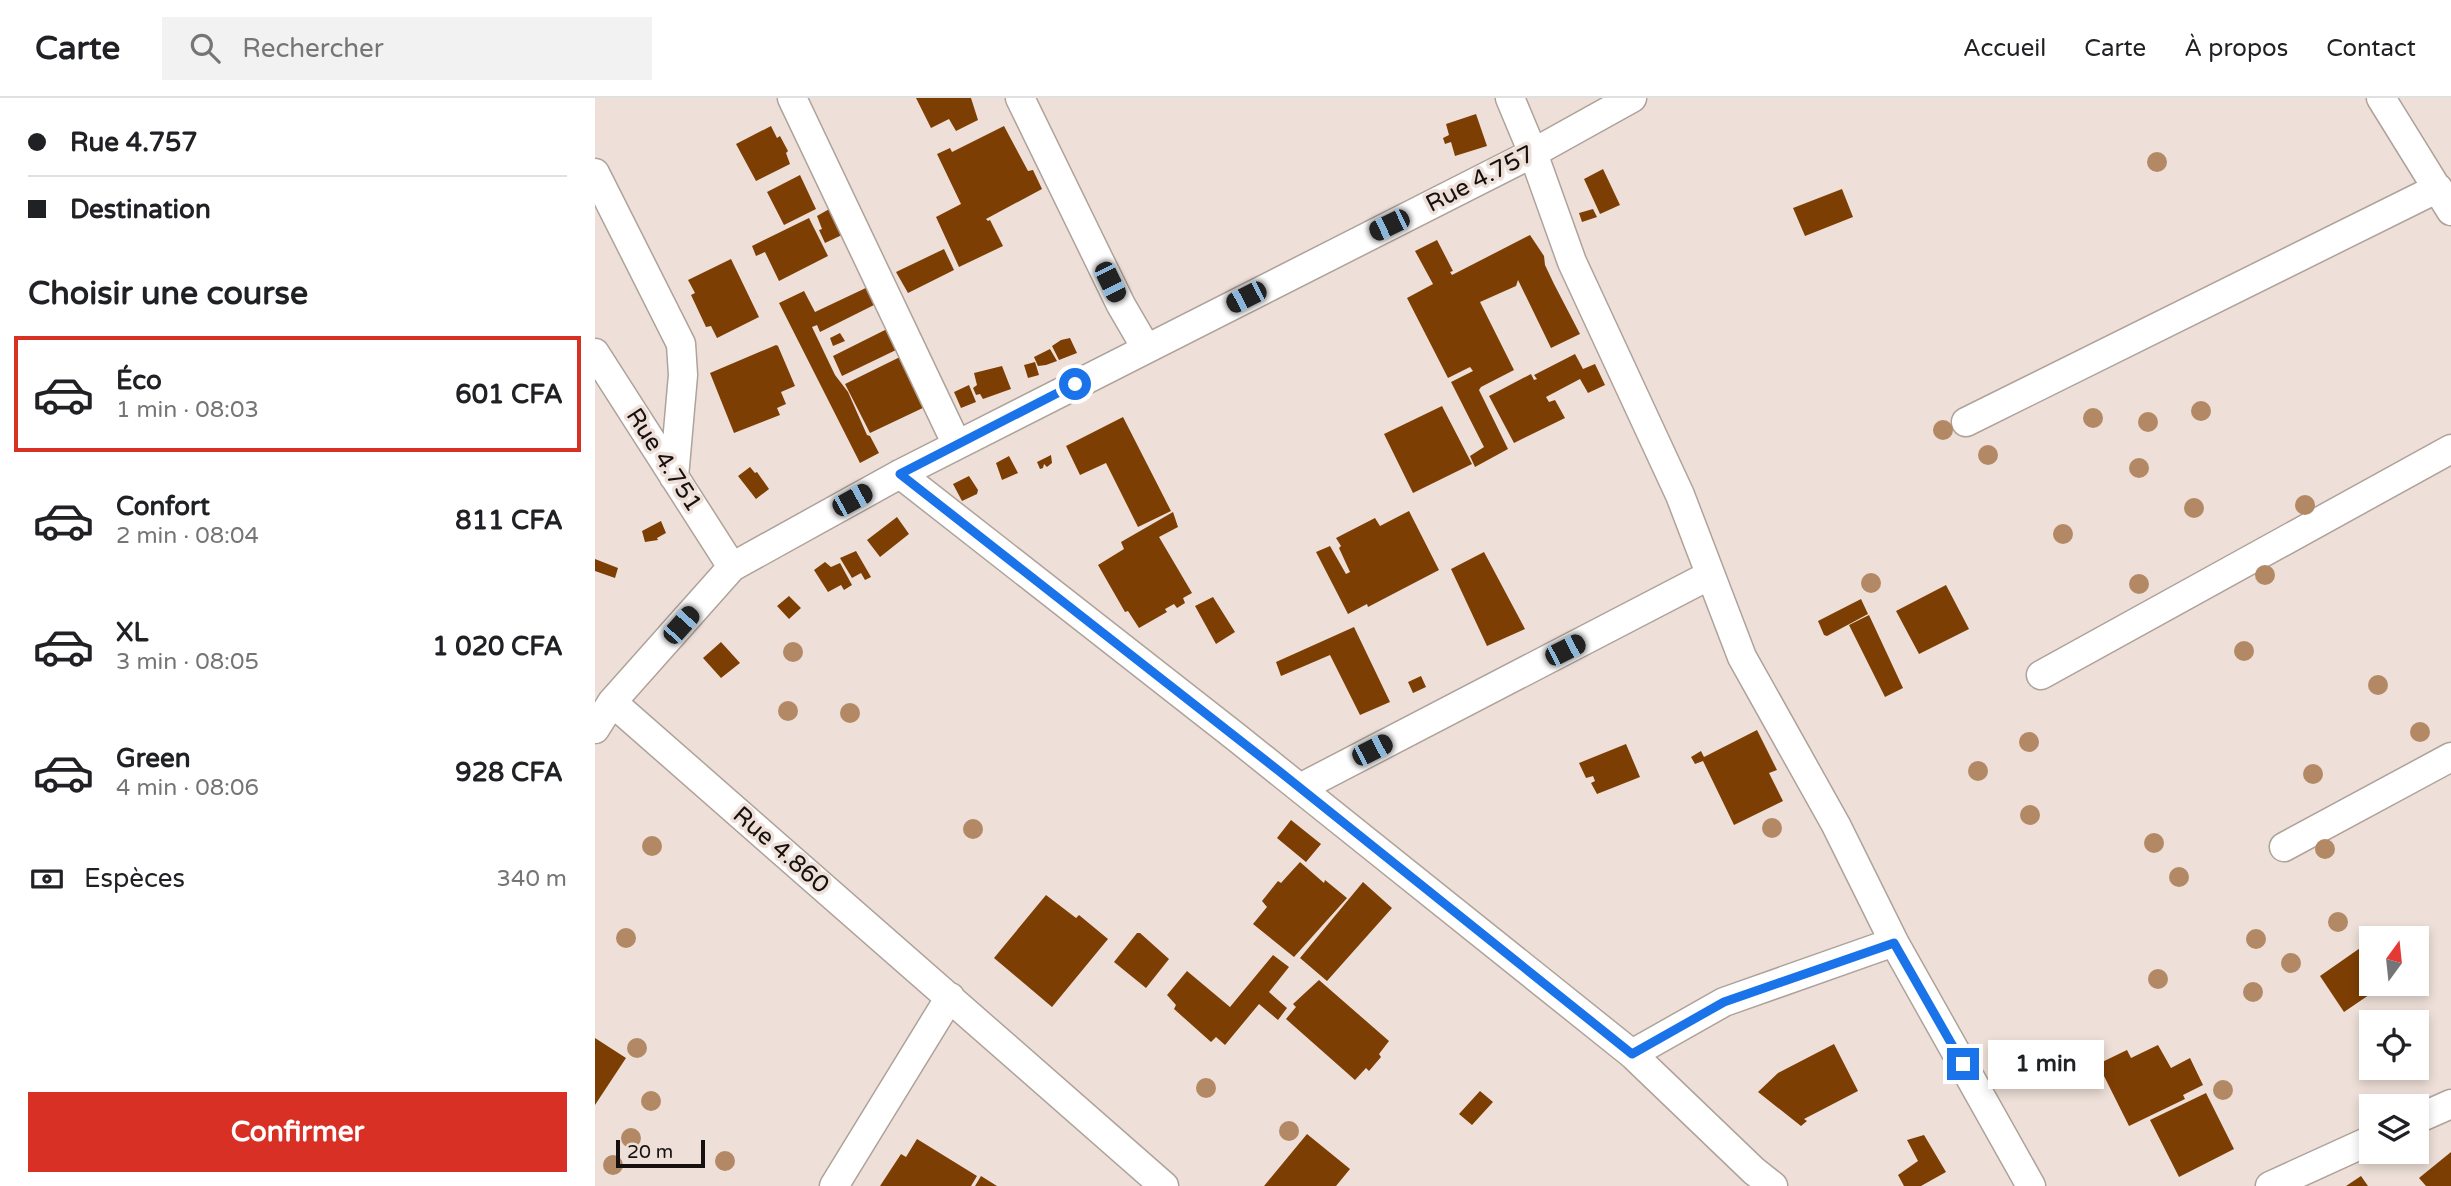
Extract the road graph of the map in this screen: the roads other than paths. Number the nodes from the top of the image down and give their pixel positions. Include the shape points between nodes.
1 (792, 98) edge
2 (1020, 98) edge
3 (1510, 98) edge
4 (1632, 98) edge
5 (2381, 98) edge
6 (1533, 153) junction
7 (595, 173) edge
8 (2444, 199) edge
9 (1146, 348) junction
10 (595, 353) edge
11 (1966, 422) dead end
12 (957, 445) junction
13 (2451, 449) edge
14 (900, 474) junction
15 (674, 477) junction
16 (732, 567) junction
17 (1710, 575) junction
18 (2041, 676) dead end
19 (612, 702) junction
20 (595, 729) edge
21 (2451, 757) edge
22 (1300, 788) junction
23 (2284, 847) dead end
24 (1894, 943) junction
25 (950, 997) junction
26 (1632, 1054) junction
27 (2451, 1104) edge
28 (2429, 1114) edge
29 (2359, 1145) edge
30 (834, 1186) edge
31 (1164, 1186) edge
32 (1773, 1186) edge
33 (2031, 1186) edge
34 (2270, 1186) edge

1 - 12 street
2 - 9 street
3 - 6 street
4 - 6 street, Rue 4.757
5 - 8 street
6 - 9 street, Rue 4.757
6 - 17 street via 1571,262 1679,495
7 - 15 street via 681,344 683,375
8 - 11 street
9 - 12 street, Rue 4.757
10 - 15 street, Rue 4.751
12 - 14 street, Rue 4.757
13 - 18 street
14 - 16 street, Rue 4.757
14 - 22 street
15 - 16 street, Rue 4.751
16 - 19 street, Rue 4.757
17 - 22 street
17 - 24 street via 1742,657 1836,825
19 - 20 street, Rue 4.757
19 - 25 street, Rue 4.860
21 - 23 street
22 - 26 street
24 - 26 street via 1724,1002
24 - 33 street
25 - 30 street
25 - 31 street, Rue 4.860
26 - 32 street
27 - 28 street
29 - 34 street

